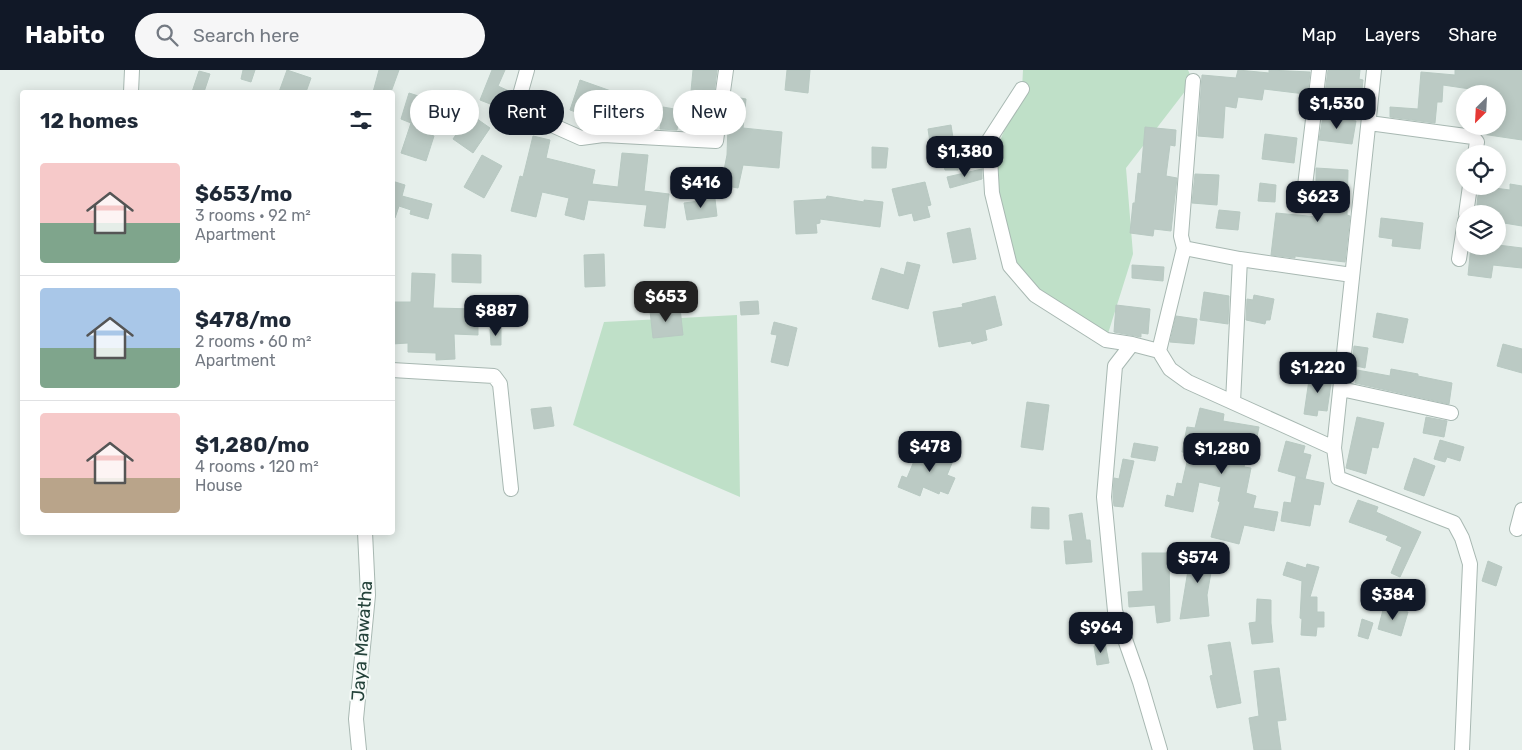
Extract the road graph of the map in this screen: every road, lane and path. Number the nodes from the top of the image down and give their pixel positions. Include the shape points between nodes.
1 (132, 70) edge
2 (527, 70) edge
3 (726, 70) edge
4 (1319, 70) edge
5 (1374, 70) edge
6 (1193, 81) dead end
7 (1022, 89) dead end
8 (131, 90) edge
9 (1369, 123) junction
10 (1476, 145) edge
11 (1305, 186) dead end
12 (1184, 248) junction
13 (1460, 255) edge
14 (1240, 258) junction
15 (1459, 259) dead end
16 (1352, 275) junction
17 (1132, 344) junction
18 (1159, 351) junction
19 (395, 370) edge
20 (1341, 389) junction
21 (1233, 402) junction
22 (1452, 413) dead end
23 (1334, 448) junction
24 (512, 489) dead end
25 (1522, 510) edge
26 (1517, 529) dead end
27 (365, 535) edge
28 (359, 750) edge
29 (1160, 750) edge
30 (1462, 750) edge

1 - 8 street
2 - 3 street via 516,109 581,138 603,135 716,142
4 - 11 street
5 - 9 street
6 - 12 street via 1181,236
7 - 17 street via 989,140 992,193 1010,266 1035,295 1106,340
9 - 10 street via 1473,137
9 - 16 street
12 - 14 street
12 - 18 street
13 - 15 street
14 - 16 street
14 - 21 street
16 - 20 street
17 - 18 street
17 - 29 street via 1115,366 1104,497 1115,611
18 - 21 street via 1170,369 1188,382
19 - 24 street via 494,376 500,384
20 - 22 street
20 - 23 street
21 - 23 street
23 - 30 street via 1338,478 1454,523 1462,538 1470,564
25 - 26 street
27 - 28 street, Jaya Mawatha via 368,595 356,719

